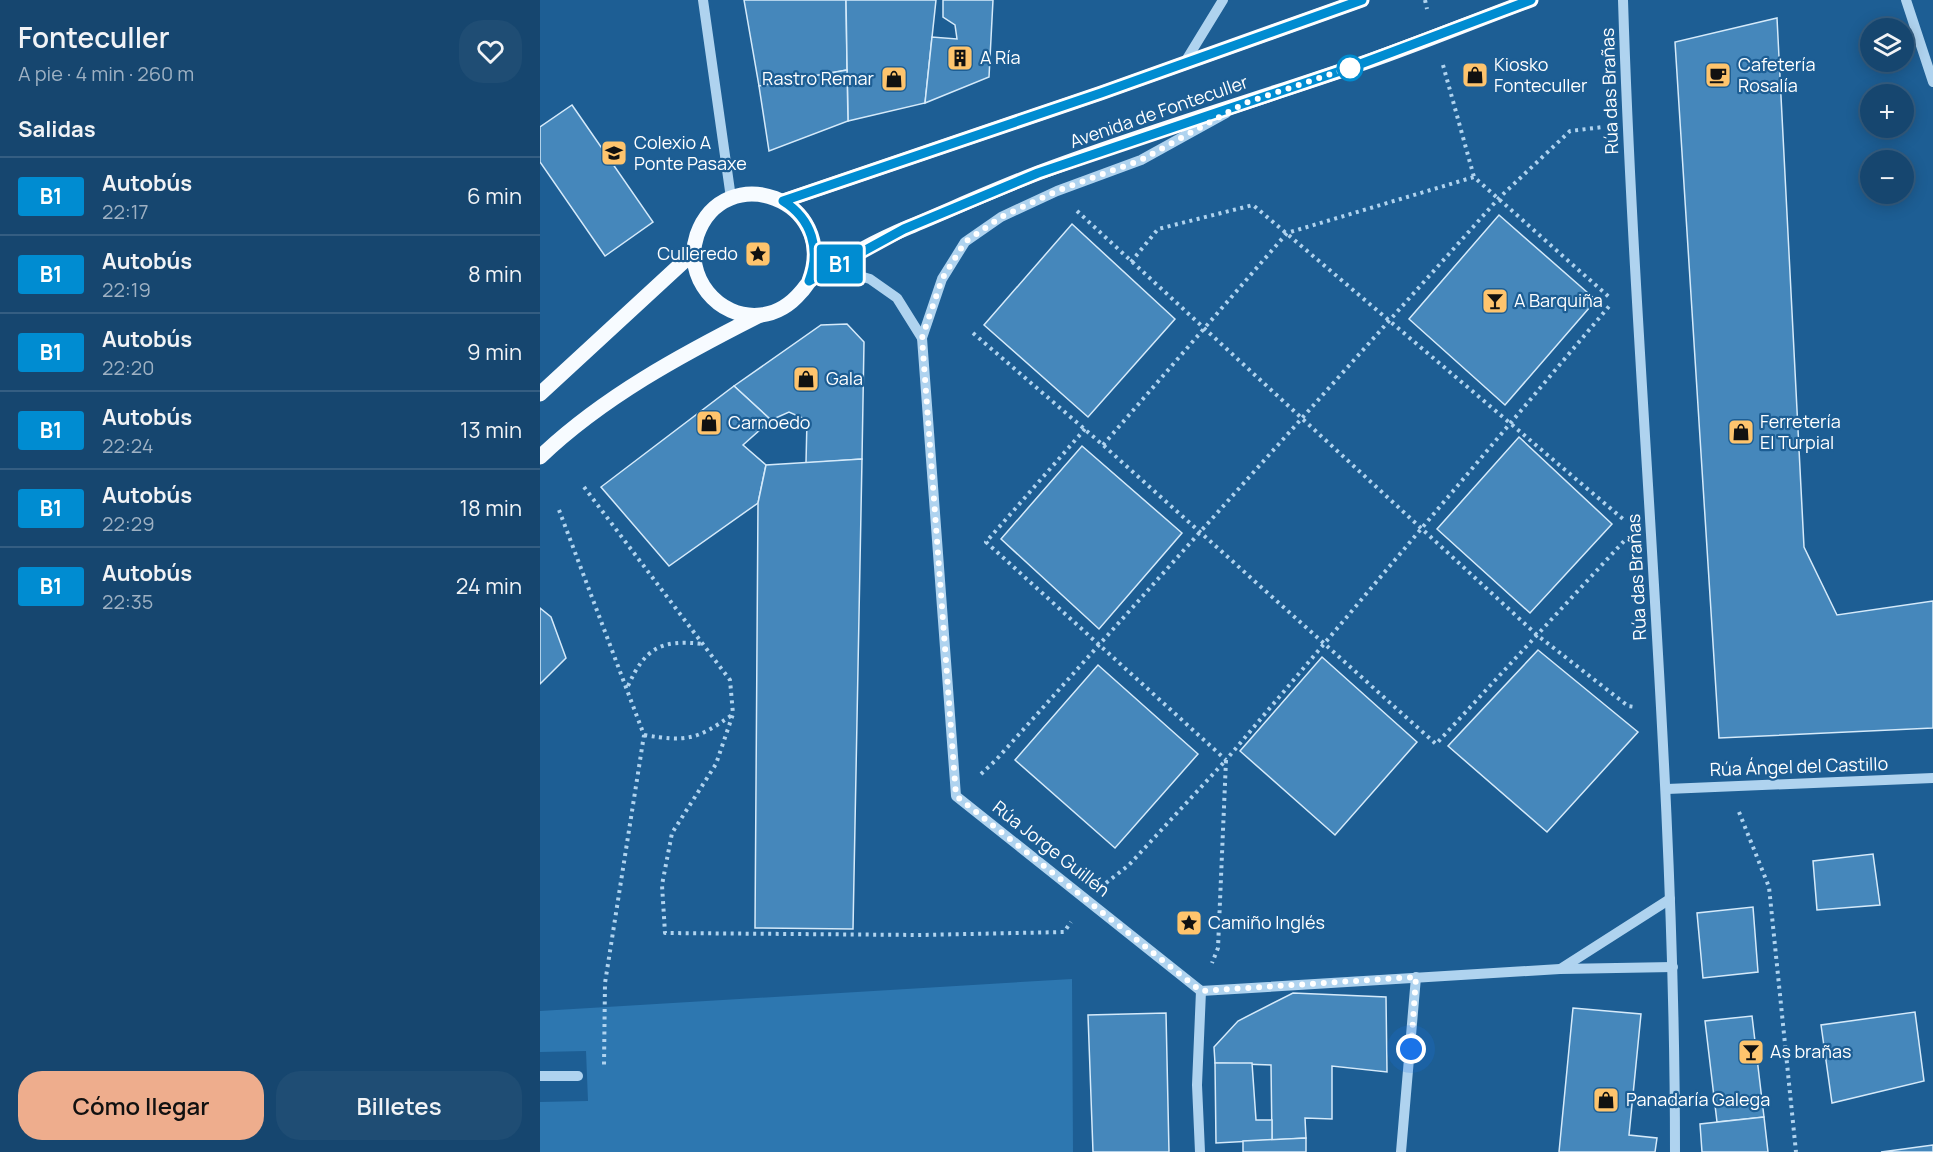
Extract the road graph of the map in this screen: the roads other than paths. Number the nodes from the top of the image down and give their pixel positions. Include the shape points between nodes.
1 (703, 0) edge
2 (1223, 0) edge
3 (1362, 0) edge
4 (1531, 0) edge
5 (1623, 0) edge
6 (1906, 0) edge
7 (1185, 62) junction
8 (1933, 82) edge
9 (1245, 103) junction
10 (730, 198) junction
11 (783, 201) junction
12 (694, 252) junction
13 (832, 268) junction
14 (809, 281) junction
15 (761, 315) junction
16 (922, 338) junction
17 (540, 394) edge
18 (540, 457) edge
19 (1933, 778) edge
20 (1667, 789) junction
21 (1670, 899) junction
22 (1673, 967) junction
23 (1560, 969) junction
24 (1416, 977) junction
25 (1201, 991) junction
26 (578, 1076) road end
27 (540, 1077) edge
28 (1200, 1152) edge
29 (1401, 1152) edge
30 (1676, 1152) edge

1 - 10 street
2 - 7 street
3 - 7 main road, Avenida de Fonteculler
4 - 9 main road, Avenida de Fonteculler
5 - 20 street, Rúa das Brañas
6 - 8 street
7 - 11 main road, Avenida de Fonteculler
9 - 13 main road, Avenida de Fonteculler via 1038,173 904,229
9 - 16 street via 1141,160 1001,217 965,242 942,279
10 - 11 main road via 757,194
10 - 12 main road via 704,220
11 - 14 main road via 798,212 812,236 815,254
12 - 15 main road via 698,278 714,299 736,312
12 - 17 main road
13 - 14 main road, Avenida de Fonteculler
13 - 16 street via 870,279 897,298
14 - 15 main road via 789,304
15 - 18 main road via 650,374 589,415
16 - 25 street, Rúa Jorge Guillén via 956,796
19 - 20 street, Rúa Ángel del Castillo
20 - 21 street, Rúa das Brañas
21 - 22 street, Rúa das Brañas
21 - 23 street
22 - 23 street
22 - 30 street, Rúa das Brañas
23 - 24 street
24 - 25 street
24 - 29 street
25 - 28 street via 1197,1085
26 - 27 street

